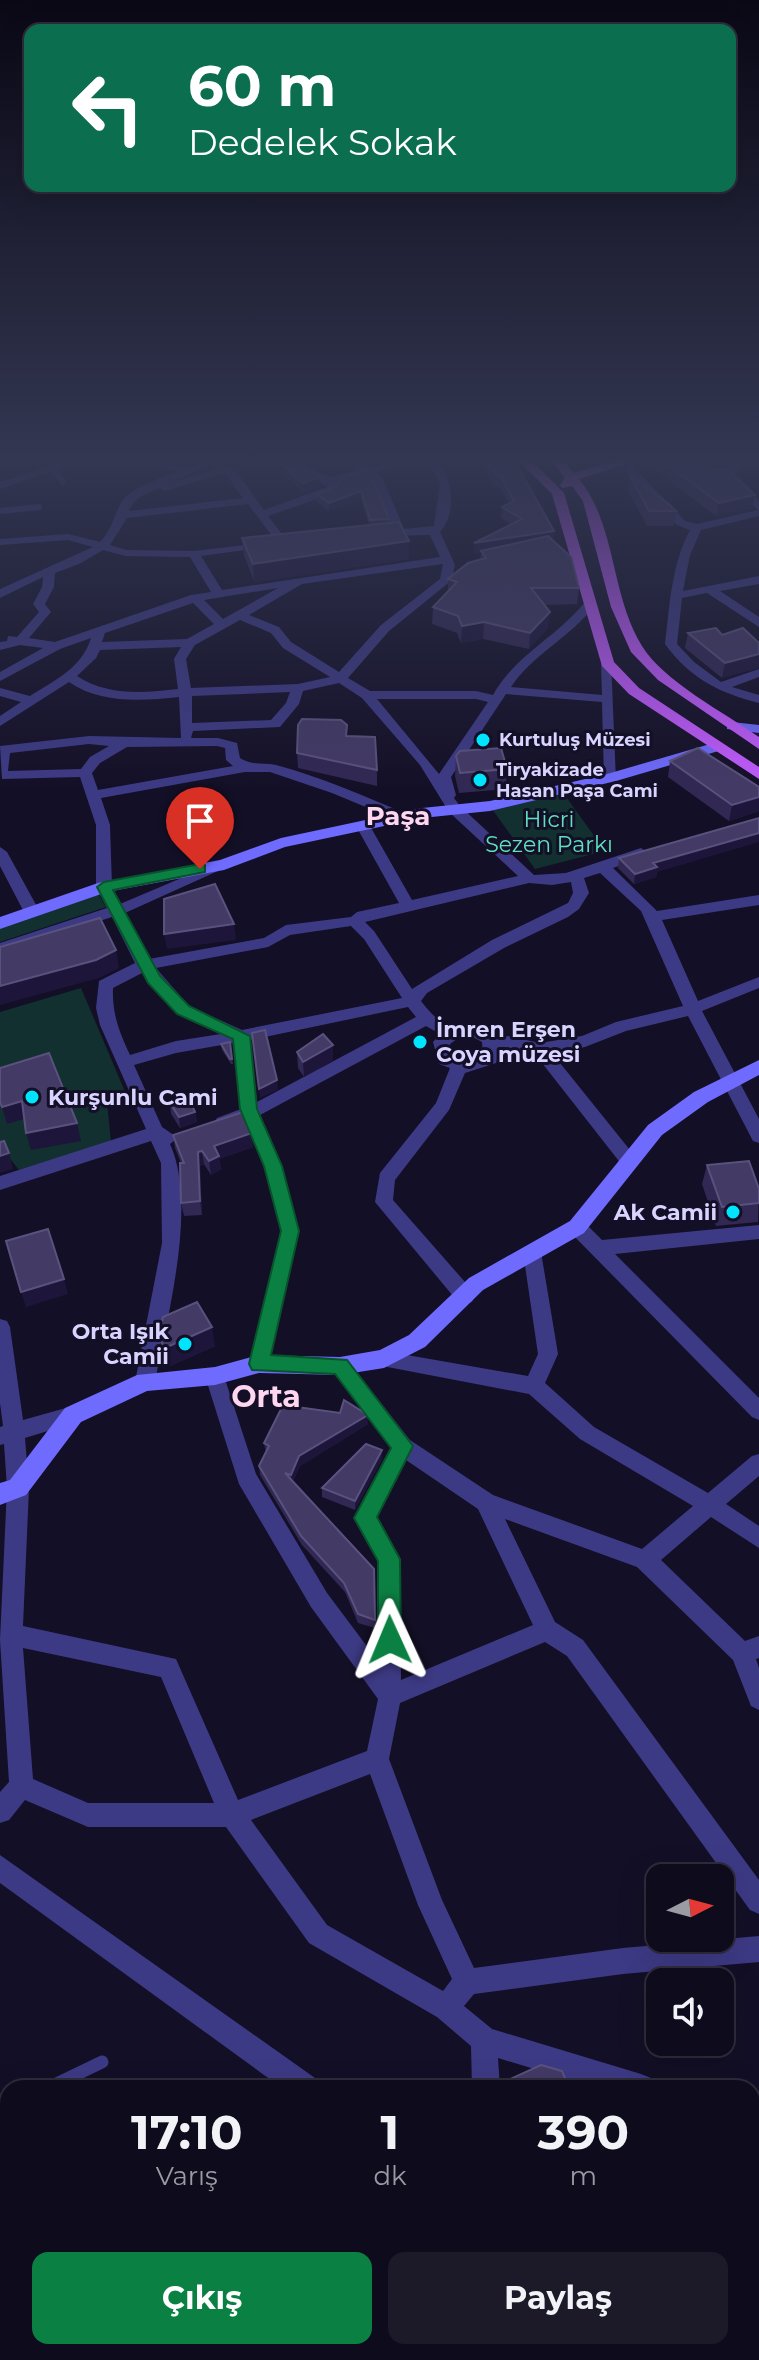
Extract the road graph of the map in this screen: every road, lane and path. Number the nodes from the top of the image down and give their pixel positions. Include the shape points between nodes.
1 (55, 570) edge
2 (204, 570) edge
3 (391, 570) edge
4 (449, 570) edge
5 (579, 570) edge
6 (608, 570) edge
7 (681, 570) edge
8 (49, 573) junction
9 (759, 580) edge
10 (299, 581) junction
11 (710, 590) junction
12 (218, 593) junction
13 (0, 594) edge
14 (675, 596) junction
15 (195, 598) junction
16 (589, 605) junction
17 (242, 616) junction
18 (759, 623) edge
19 (222, 625) junction
20 (0, 637) edge
21 (97, 639) junction
22 (20, 641) junction
23 (190, 643) junction
24 (0, 646) edge
25 (56, 646) junction
26 (607, 663) junction
27 (759, 673) edge
28 (68, 676) junction
29 (0, 677) edge
30 (340, 679) junction
31 (720, 687) junction
32 (298, 688) junction
33 (0, 692) edge
34 (185, 692) junction
35 (367, 695) junction
36 (499, 695) junction
37 (608, 699) junction
38 (759, 699) edge
39 (28, 700) junction
40 (0, 722) edge
41 (240, 725) junction
42 (732, 726) junction
43 (759, 729) edge
44 (186, 734) junction
45 (124, 743) junction
46 (759, 744) edge
47 (232, 746) junction
48 (717, 747) junction
49 (2, 750) edge
50 (245, 768) junction
51 (85, 773) junction
52 (759, 773) edge
53 (611, 778) junction
54 (95, 795) junction
55 (454, 809) junction
56 (402, 817) junction
57 (363, 826) junction
58 (658, 848) edge
59 (0, 852) edge
60 (224, 865) junction
61 (601, 865) junction
62 (576, 874) junction
63 (532, 880) junction
64 (104, 887) junction
65 (759, 900) edge
66 (408, 906) junction
67 (119, 910) junction
68 (32, 912) junction
69 (652, 917) junction
70 (355, 921) junction
71 (0, 923) edge
72 (0, 948) edge
73 (144, 965) junction
74 (759, 982) edge
75 (412, 1001) junction
76 (693, 1009) junction
77 (427, 1019) junction
78 (451, 1033) junction
79 (241, 1036) junction
80 (493, 1046) junction
81 (540, 1049) junction
82 (125, 1062) junction
83 (459, 1067) junction
84 (759, 1067) edge
85 (730, 1080) junction
86 (251, 1113) junction
87 (158, 1132) junction
88 (759, 1136) edge
89 (628, 1160) junction
90 (0, 1183) edge
91 (577, 1227) junction
92 (759, 1232) edge
93 (597, 1248) junction
94 (532, 1252) junction
95 (465, 1296) junction
96 (0, 1327) edge
97 (384, 1359) junction
98 (259, 1364) junction
99 (340, 1366) junction
100 (215, 1376) junction
101 (145, 1382) junction
102 (534, 1386) junction
103 (759, 1411) edge
104 (73, 1415) junction
105 (7, 1434) edge
106 (403, 1446) junction
107 (759, 1463) edge
108 (9, 1491) edge
109 (486, 1502) junction
110 (710, 1505) junction
111 (759, 1538) edge
112 (645, 1560) junction
113 (547, 1630) junction
114 (11, 1635) junction
115 (751, 1650) edge
116 (390, 1696) junction
117 (759, 1698) edge
118 (377, 1759) junction
119 (21, 1786) junction
120 (0, 1811) edge
121 (232, 1815) junction
122 (0, 1868) edge
123 (759, 1901) edge
124 (759, 1949) edge
125 (467, 1982) junction
126 (446, 2008) junction
127 (484, 2040) junction
128 (102, 2062) dead end
129 (65, 2080) edge
130 (294, 2080) edge
131 (486, 2080) edge
132 (615, 2080) edge

1 - 8 street
2 - 12 street
3 - 10 street
4 - 30 street via 446,580 385,628
5 - 16 main road
6 - 42 main road via 636,649 663,677
7 - 14 street
8 - 13 street
8 - 22 street via 39,604 45,612
9 - 11 street
10 - 12 street
10 - 17 street
11 - 14 street
11 - 18 street
12 - 15 street
14 - 31 street via 671,644 690,670
15 - 19 street
15 - 21 street
16 - 26 main road
16 - 36 street via 575,623 517,669
17 - 19 street
17 - 30 street via 275,630 287,645
19 - 23 street
20 - 22 street
21 - 23 street
21 - 25 street
21 - 28 street via 92,655
22 - 24 street
22 - 25 street
23 - 34 street via 180,659
25 - 29 street
26 - 37 street
26 - 48 main road via 634,691
27 - 31 street
28 - 34 street via 110,695
28 - 39 street
30 - 32 street
30 - 35 street
31 - 38 street
32 - 34 street
32 - 41 street via 275,724
33 - 39 street
34 - 44 street
35 - 36 street
35 - 55 street via 426,763
36 - 37 street
36 - 55 street via 444,777
37 - 53 street
39 - 40 street
41 - 44 street
41 - 47 street
42 - 43 street
42 - 46 main road
44 - 45 street
44 - 47 street
45 - 49 street via 89,740
45 - 51 street via 95,760
47 - 50 street via 233,760
48 - 52 main road
48 - 53 street
49 - 51 street via 1,772 7,776
50 - 54 street
50 - 56 street via 271,768
51 - 54 street
53 - 55 street via 490,806
54 - 64 street via 103,825
55 - 56 street
55 - 63 street
56 - 57 street
57 - 60 street via 281,843
57 - 66 street
58 - 61 street
59 - 68 street
60 - 64 street
60 - 67 street
61 - 62 street
61 - 69 street
62 - 63 street via 555,882
62 - 75 street via 581,893 574,906 421,989
63 - 66 street
64 - 67 street
64 - 68 street
65 - 69 street
66 - 70 street
67 - 72 street
67 - 73 street
68 - 71 street
69 - 76 street
70 - 73 street via 286,930 268,942
70 - 75 street
73 - 79 street via 183,1010
73 - 82 street via 105,985 104,1008
74 - 76 street
75 - 77 street
75 - 79 street
76 - 81 street
76 - 85 street
77 - 78 street
77 - 86 street
78 - 80 street via 476,1031
78 - 83 street via 441,1042 441,1054
79 - 82 street
79 - 86 street
80 - 81 street via 508,1042
80 - 83 street via 484,1064
81 - 89 street
82 - 87 street
83 - 95 street via 443,1106 386,1178 384,1202
84 - 85 street
85 - 88 street
85 - 89 street via 655,1130
86 - 87 street via 173,1140
86 - 98 street via 273,1166 290,1231
87 - 90 street
87 - 101 street via 170,1163 171,1243
89 - 91 street
91 - 93 street
91 - 94 street
92 - 93 street
93 - 103 street
94 - 95 street
94 - 102 street via 548,1354
95 - 97 street via 417,1341
96 - 105 street
97 - 99 street
97 - 102 street
98 - 99 street
98 - 100 street
99 - 106 street
100 - 101 street
100 - 116 street via 246,1477 319,1600
101 - 104 street
102 - 110 street via 587,1433
104 - 105 street
104 - 108 street
105 - 108 street
106 - 109 street
106 - 116 street via 365,1518 389,1559
107 - 110 street
108 - 114 street
109 - 112 street
109 - 113 street
110 - 111 street
110 - 112 street
112 - 115 street
113 - 116 street
113 - 123 street via 575,1648
114 - 119 street
114 - 121 street via 168,1667
115 - 117 street
116 - 118 street
118 - 121 street
118 - 125 street via 431,1905
119 - 120 street
119 - 121 street via 88,1815
121 - 126 street via 318,1934
122 - 130 street
124 - 125 street
125 - 126 street
126 - 127 street
127 - 131 street
127 - 132 street
128 - 129 lane

